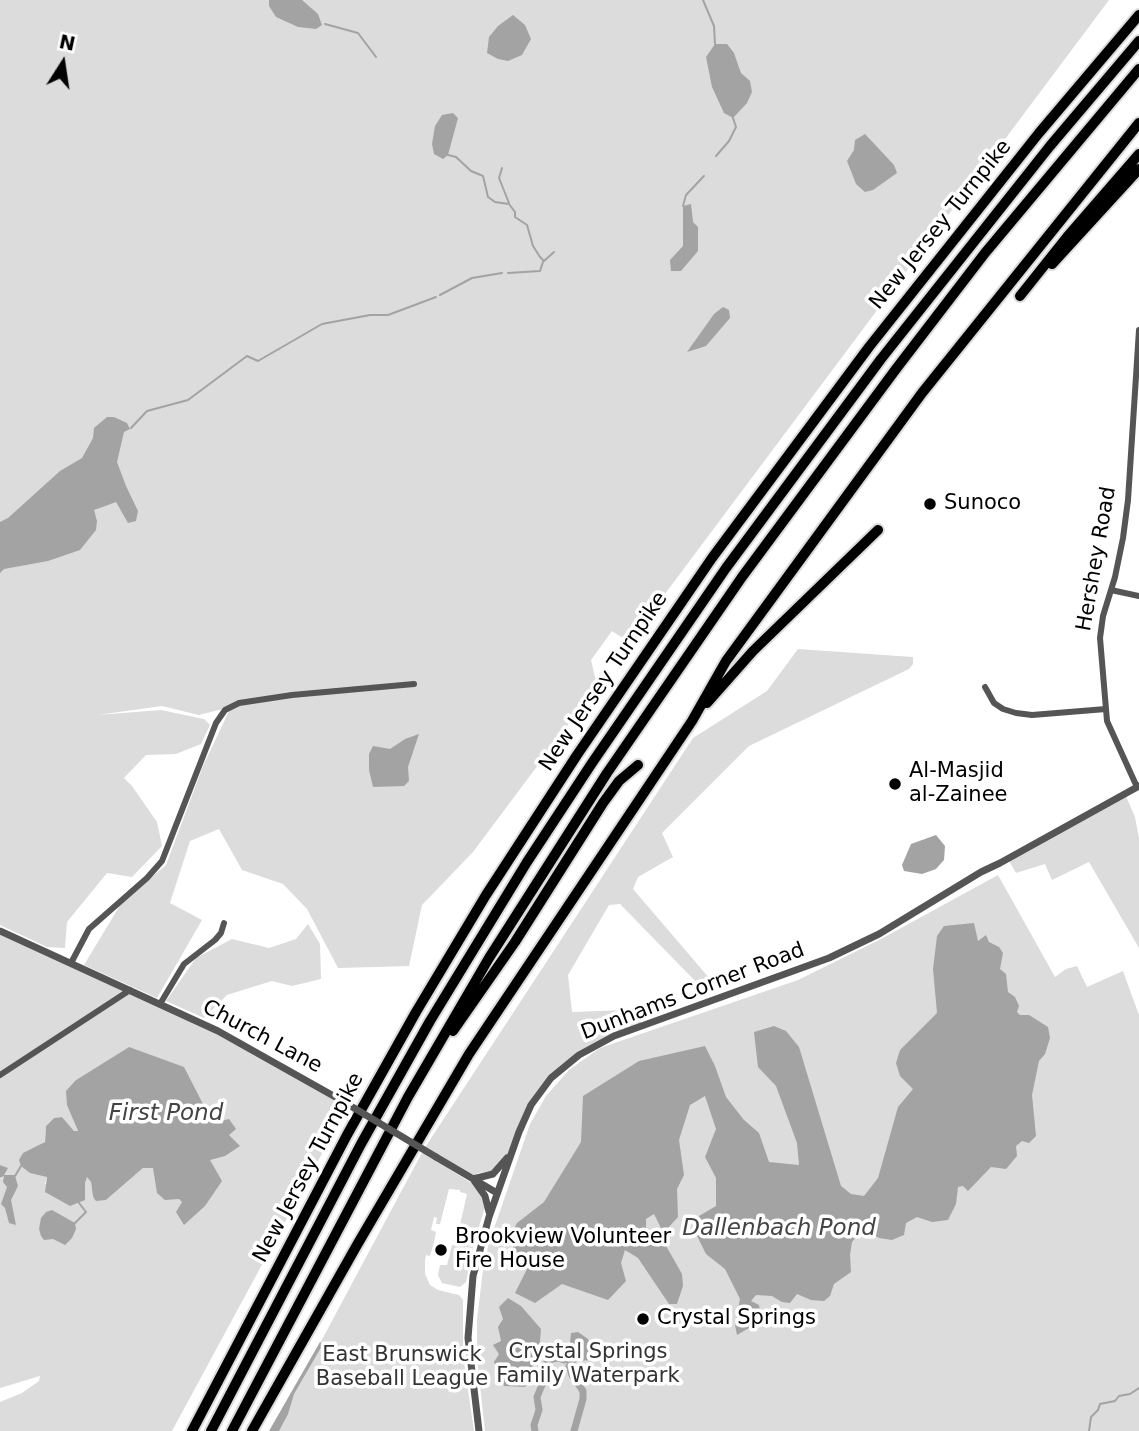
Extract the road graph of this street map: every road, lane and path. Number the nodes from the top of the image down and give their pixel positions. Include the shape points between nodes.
1 (1139, 15) edge
2 (1139, 41) edge
3 (1139, 69) edge
4 (1139, 123) edge
5 (1139, 154) edge
6 (1139, 169) edge
7 (1139, 330) edge
8 (878, 530) dead end
9 (1111, 590) junction
10 (1139, 596) edge
11 (414, 684) dead end
12 (985, 687) dead end
13 (1106, 709) junction
14 (692, 721) junction
15 (638, 765) dead end
16 (1138, 786) edge
17 (224, 923) dead end
18 (0, 931) edge
19 (71, 963) junction
20 (131, 990) junction
21 (160, 1004) junction
22 (0, 1075) edge
23 (408, 1097) junction
24 (512, 1152) junction
25 (473, 1179) junction
26 (497, 1194) junction
27 (489, 1217) junction
28 (192, 1431) edge
29 (211, 1431) edge
30 (232, 1431) edge
31 (252, 1431) edge
32 (479, 1431) edge

1 - 28 highway, New Jersey Turnpike via 869,347 712,558 577,755 416,1012
2 - 29 highway, New Jersey Turnpike via 881,359 719,578 592,763 430,1021
3 - 23 highway via 947,302 742,577 545,868
4 - 14 highway via 849,490 726,661
5 - 6 highway via 1020,296
7 - 9 street, Hershey Road via 1128,500
8 - 14 highway via 753,651
9 - 10 street
9 - 13 street, Hershey Road via 1100,638
11 - 19 street via 292,695 239,703 225,710 162,862 89,929
12 - 13 street via 995,703 1016,713
13 - 16 street, Hershey Road via 1107,721
14 - 31 highway via 470,1054
15 - 23 highway via 610,792
16 - 24 street, Dunhams Corner Road via 829,958 597,1044 564,1066 540,1092
17 - 21 street via 215,940 184,964
18 - 19 street, Church Lane
19 - 20 street, Church Lane
20 - 21 street, Church Lane
20 - 22 street
21 - 25 street, Church Lane, bridge via 242,1044
23 - 30 highway
24 - 25 street via 493,1174
24 - 26 street, Dunhams Corner Road
25 - 26 street, Church Lane
25 - 27 street via 485,1196
26 - 27 street, Dunhams Corner Road
27 - 32 street, Dunhams Corner Road via 473,1276 468,1318

